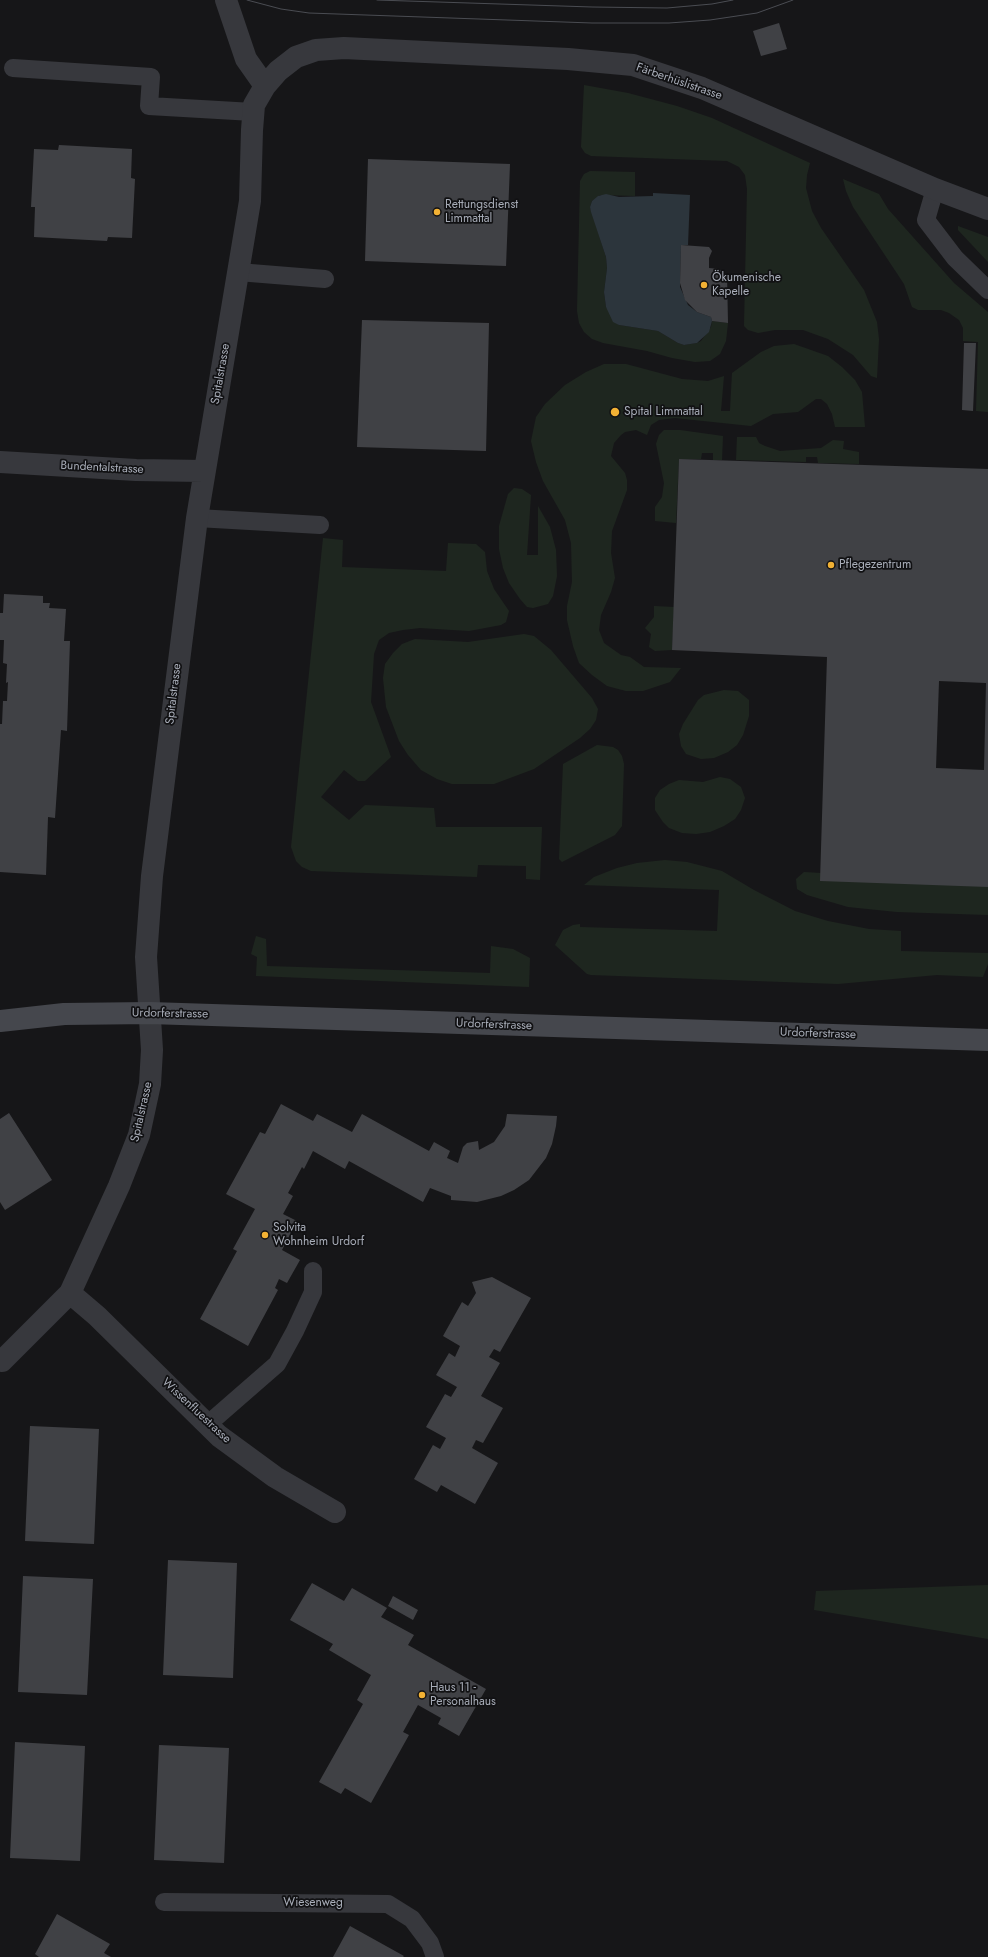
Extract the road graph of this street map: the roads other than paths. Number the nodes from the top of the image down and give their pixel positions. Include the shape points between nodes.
1 (226, 0) edge
2 (13, 68) dead end
3 (265, 86) junction
4 (253, 112) junction
5 (935, 189) junction
6 (988, 208) edge
7 (238, 272) junction
8 (325, 279) dead end
9 (988, 290) edge
10 (0, 462) edge
11 (204, 471) junction
12 (197, 518) junction
13 (320, 525) dead end
14 (150, 1013) junction
15 (0, 1021) edge
16 (988, 1040) edge
17 (313, 1271) dead end
18 (70, 1293) junction
19 (2, 1361) dead end
20 (207, 1425) junction
21 (335, 1512) dead end
22 (164, 1902) dead end
23 (435, 1957) edge

1 - 3 street via 246,59
2 - 4 lane via 151,77 149,106
3 - 4 street, Spitalstrasse via 254,105
3 - 5 street, Färberhüslistrasse via 278,71 296,57 316,50 344,48 568,59 633,65 702,88
4 - 7 street, Spitalstrasse via 250,201
5 - 6 street, Färberhüslistrasse
5 - 9 lane via 926,220 955,258
7 - 8 lane
7 - 11 street, Spitalstrasse
10 - 11 street, Bundentalstrasse
11 - 12 street, Spitalstrasse
12 - 13 lane
12 - 14 street, Spitalstrasse via 152,876 146,957
14 - 15 main road, Urdorferstrasse via 64,1014
14 - 16 main road, Urdorferstrasse
14 - 18 street, Spitalstrasse via 150,1084 139,1135 119,1186
17 - 20 lane via 313,1292 277,1364
18 - 19 street, Spitalstrasse
18 - 20 street, Wissenfluestrasse via 97,1316
20 - 21 street, Wissenfluestrasse via 275,1477
22 - 23 lane, Wiesenweg via 388,1904 412,1919 430,1943

